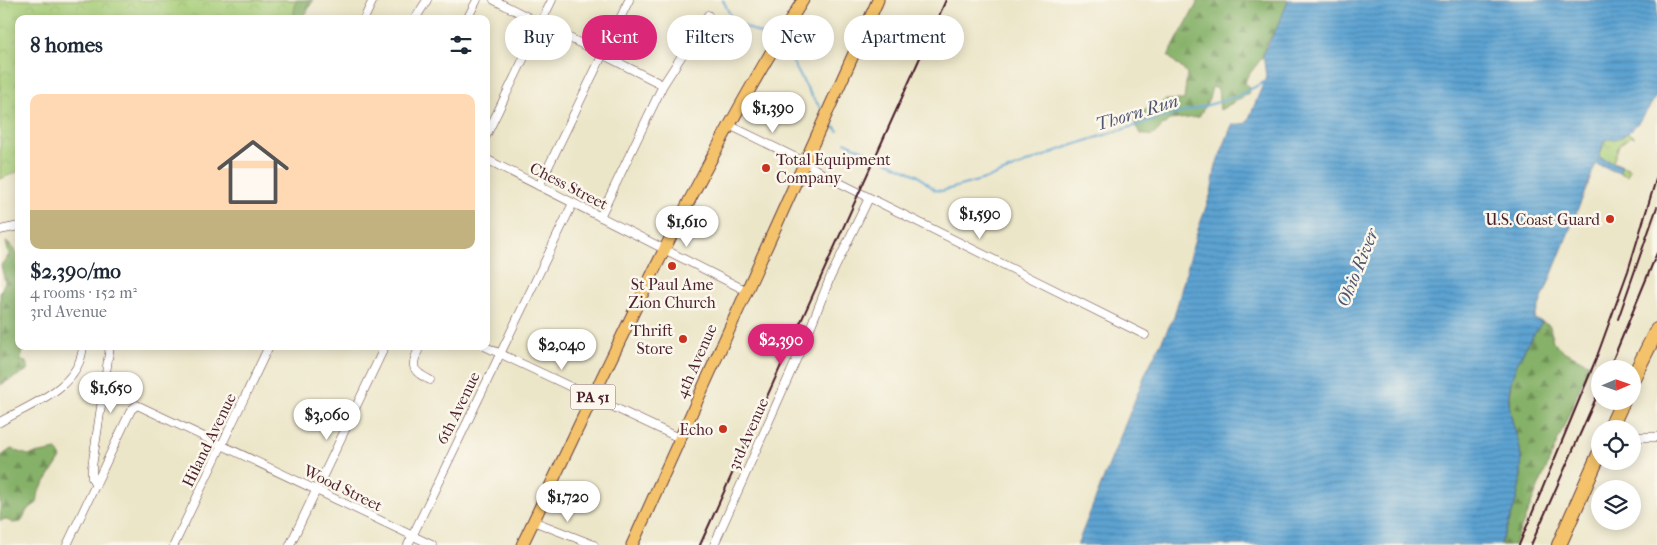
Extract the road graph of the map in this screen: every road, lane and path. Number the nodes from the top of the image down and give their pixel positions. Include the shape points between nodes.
1 (373, 0) edge
2 (427, 0) edge
3 (476, 0) edge
4 (494, 0) edge
5 (552, 0) edge
6 (629, 0) edge
7 (803, 0) edge
8 (878, 0) edge
9 (366, 15) edge
10 (418, 15) edge
11 (469, 15) edge
12 (524, 15) edge
13 (544, 15) edge
14 (622, 15) edge
15 (522, 60) edge
16 (601, 60) edge
17 (613, 60) edge
18 (679, 60) edge
19 (663, 85) junction
20 (731, 126) junction
21 (490, 128) edge
22 (490, 161) edge
23 (804, 162) junction
24 (539, 186) junction
25 (869, 198) junction
26 (572, 203) junction
27 (600, 217) junction
28 (15, 227) edge
29 (0, 230) edge
30 (664, 249) junction
31 (746, 290) junction
32 (1657, 330) edge
33 (1145, 335) dead end
34 (490, 349) edge
35 (83, 350) edge
36 (109, 350) edge
37 (267, 350) edge
38 (383, 350) edge
39 (418, 350) edge
40 (499, 354) junction
41 (1641, 362) edge
42 (430, 380) dead end
43 (592, 398) junction
44 (0, 422) edge
45 (1641, 437) edge
46 (679, 438) junction
47 (1657, 438) edge
48 (222, 445) junction
49 (1592, 470) edge
50 (96, 484) junction
51 (316, 490) junction
52 (533, 521) junction
53 (412, 536) junction
54 (67, 545) edge
55 (174, 545) edge
56 (290, 545) edge
57 (408, 545) edge
58 (432, 545) edge
59 (522, 545) edge
60 (594, 545) edge
61 (632, 545) edge
62 (714, 545) edge
63 (1559, 545) edge

1 - 9 street
2 - 10 street
3 - 11 street
4 - 12 street
5 - 13 street
6 - 14 street
7 - 20 main road, PA 51
8 - 23 main road, 4th Avenue
15 - 21 street
16 - 24 street
17 - 19 street
18 - 19 street
19 - 27 street
20 - 23 street
20 - 30 main road, PA 51
22 - 24 street, Chess Street
23 - 25 street
23 - 31 main road, 4th Avenue
24 - 26 street, Chess Street
25 - 33 street
25 - 62 street, 3rd Avenue via 830,278
26 - 27 street, Chess Street
26 - 40 street, 6th Avenue
27 - 30 street, Chess Street
28 - 29 street
30 - 31 street, Chess Street
30 - 43 main road, PA 51
31 - 46 main road, 4th Avenue
32 - 41 highway
34 - 40 street
35 - 44 street via 77,369 65,383
36 - 50 street via 92,467 92,478
37 - 48 street, Hiland Avenue
38 - 51 street
39 - 42 street via 414,368
40 - 43 street
40 - 53 street, 6th Avenue
43 - 46 street
43 - 52 main road, PA 51
45 - 47 street
46 - 61 main road, 4th Avenue
48 - 50 street, Wood Street via 135,405
48 - 51 street, Wood Street
48 - 55 street, Hiland Avenue
49 - 63 highway
50 - 54 street
51 - 53 street, Wood Street
51 - 56 street
52 - 59 main road, PA 51
52 - 60 street
53 - 57 street, 6th Avenue
53 - 58 street, Wood Street

